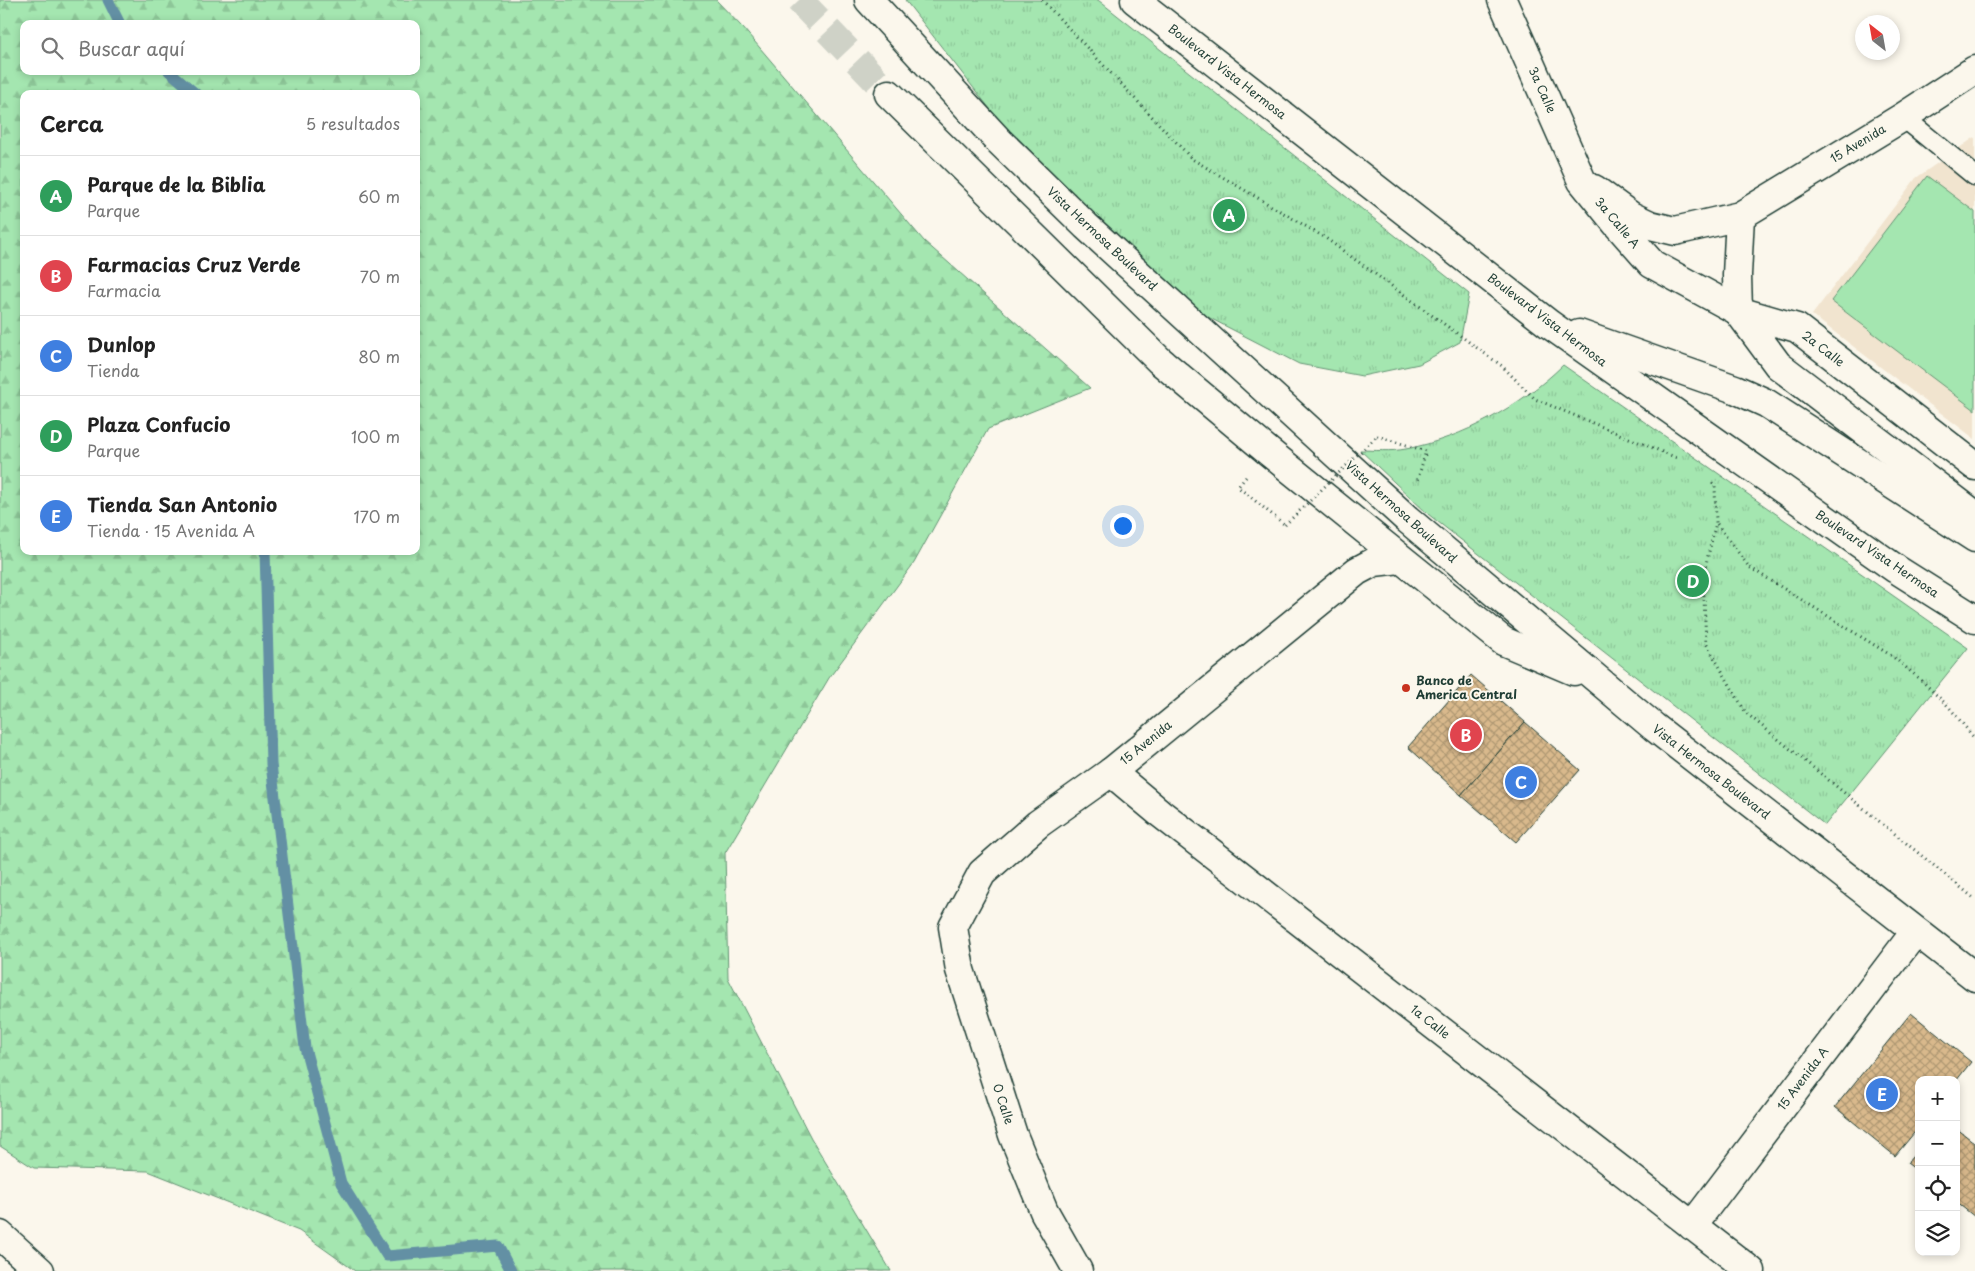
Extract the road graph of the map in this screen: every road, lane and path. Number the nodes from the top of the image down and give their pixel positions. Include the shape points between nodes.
1 (869, 0) edge
2 (1042, 0) edge
3 (1135, 0) edge
4 (1502, 0) edge
5 (1975, 70) edge
6 (888, 94) tunnel mouth
7 (1903, 117) junction
8 (1975, 176) edge
9 (1582, 180) junction
10 (1740, 216) junction
11 (1652, 264) joint
12 (1738, 311) junction
13 (1549, 324) junction
14 (1426, 451) dead end
15 (1685, 461) dead end
16 (1975, 466) edge
17 (1708, 479) dead end
18 (1238, 487) dead end
19 (1975, 515) edge
20 (1716, 524) junction
21 (1360, 526) junction
22 (1975, 538) edge
23 (1400, 559) junction
24 (1357, 571) junction
25 (1975, 619) edge
26 (1600, 682) junction
27 (1975, 739) edge
28 (1111, 772) junction
29 (1975, 899) edge
30 (952, 927) joint
31 (1915, 932) junction
32 (1963, 958) edge
33 (1975, 977) edge
34 (1692, 1226) junction
35 (0, 1235) edge
36 (40, 1271) edge
37 (1078, 1271) edge
38 (1751, 1271) edge

1 - 26 main road, Vista Hermosa Boulevard via 999,141 1086,226 1407,519
2 - 15 path via 1192,159 1324,237 1502,366 1535,399
3 - 13 main road, Boulevard Vista Hermosa
4 - 9 main road, 3a Calle
5 - 7 main road, 15 Avenida
6 - 21 main road via 1159,360
7 - 8 lane
7 - 10 main road, 15 Avenida
9 - 10 main road, 15 Avenida via 1631,216 1650,225 1675,230
9 - 11 main road, 3a Calle A
10 - 12 main road
11 - 12 main road, 2a Calle
12 - 16 main road, 2a Calle via 1796,328
12 - 19 main road via 1778,365
13 - 22 main road via 1735,389 1766,403
13 - 25 main road, Boulevard Vista Hermosa via 1896,569
14 - 18 path, bridge via 1377,436 1286,525
17 - 20 path via 1715,485
20 - 27 path via 1749,567 1892,656 1948,707
20 - 29 path via 1703,576 1706,643 1746,713
21 - 23 main road
21 - 24 main road via 1361,550
23 - 24 main road, 15 Avenida via 1374,562
23 - 26 main road via 1503,640
24 - 28 main road, 15 Avenida
26 - 31 main road, Vista Hermosa Boulevard
28 - 30 main road, 15 Avenida via 1038,824 982,873
28 - 34 main road, 1a Calle
30 - 37 main road, 0 Calle via 960,970 1013,1136 1044,1211
31 - 32 main road, Vista Hermosa Boulevard
31 - 34 main road, 15 Avenida A
32 - 33 main road, Vista Hermosa Boulevard
34 - 38 main road, 1a Calle
35 - 36 main road

